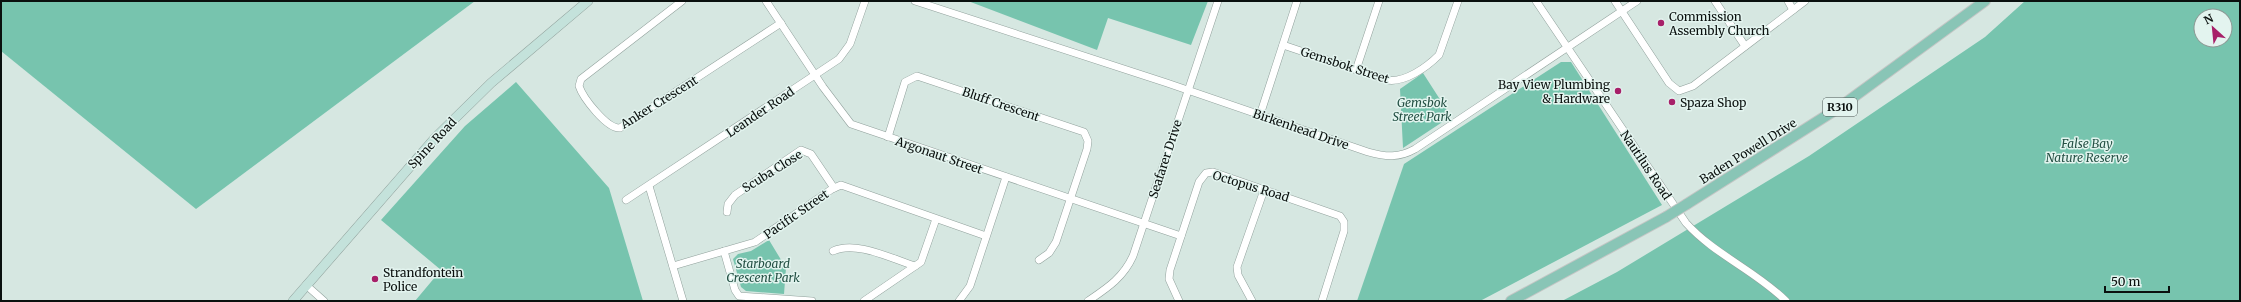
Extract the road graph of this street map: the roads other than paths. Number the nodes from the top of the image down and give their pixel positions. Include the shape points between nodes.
1 (588, 1) edge
2 (682, 1) edge
3 (766, 1) edge
4 (865, 1) edge
5 (915, 1) edge
6 (926, 1) edge
7 (1218, 1) edge
8 (1297, 1) edge
9 (1379, 1) edge
10 (1458, 1) edge
11 (1536, 1) edge
12 (1615, 1) edge
13 (1637, 1) edge
14 (1715, 1) edge
15 (1788, 1) edge
16 (1805, 1) edge
17 (1985, 1) edge
18 (1793, 10) junction
19 (1622, 11) junction
20 (952, 12) junction
21 (781, 23) junction
22 (1283, 45) junction
23 (1745, 46) junction
24 (1568, 48) junction
25 (1356, 70) junction
26 (815, 75) junction
27 (1188, 91) junction
28 (1260, 115) junction
29 (888, 137) junction
30 (1006, 178) junction
31 (649, 186) junction
32 (834, 188) junction
33 (1264, 190) junction
34 (1070, 199) junction
35 (626, 200) dead end
36 (727, 212) dead end
37 (936, 219) junction
38 (1144, 224) junction
39 (986, 236) junction
40 (1181, 236) junction
41 (724, 251) junction
42 (833, 252) dead end
43 (1039, 260) dead end
44 (673, 266) junction
45 (915, 266) junction
46 (306, 285) junction
47 (293, 301) edge
48 (324, 301) edge
49 (683, 301) edge
50 (812, 301) edge
51 (864, 301) edge
52 (959, 301) edge
53 (1088, 301) edge
54 (1180, 301) edge
55 (1252, 301) edge
56 (1322, 301) edge
57 (1511, 301) edge
58 (1786, 301) edge

1 - 46 main road, Spine Road via 534,45 457,116
2 - 21 street, Anker Crescent via 581,79 579,86 583,96 610,126 620,128
3 - 21 street
4 - 26 street, Leander Road via 846,52
5 - 20 street, Birkenhead Drive
6 - 20 street, Birkenhead Drive
7 - 27 street, Seafarer Drive
8 - 22 street
9 - 25 street
10 - 25 street, Gemsbok Street via 1442,48 1434,60 1399,81 1387,80
11 - 24 street, Nautilus Road
12 - 19 street
13 - 19 street, Birkenhead Drive
14 - 23 street
15 - 18 street
16 - 18 street
17 - 57 main road, Baden Powell Drive / R310, bridge via 1840,107 1687,204
18 - 23 street
19 - 23 street via 1669,83 1679,91 1693,86
19 - 24 street, Birkenhead Drive
20 - 27 street, Birkenhead Drive
21 - 26 street, Argonaut Street
22 - 25 street, Gemsbok Street
22 - 28 street
24 - 28 street, Birkenhead Drive via 1418,148 1399,156 1381,156
24 - 58 street, Nautilus Road via 1686,223 1706,242
26 - 29 street, Argonaut Street via 851,124
26 - 31 street, Leander Road
27 - 28 street, Birkenhead Drive
27 - 38 street, Seafarer Drive
29 - 30 street, Argonaut Street
29 - 34 street, Bluff Crescent via 905,82 917,76 1081,130 1088,141 1087,148
30 - 34 street, Argonaut Street
30 - 39 street
31 - 35 street, Leander Road
31 - 44 street
32 - 36 street, Scuba Close via 811,154 801,150 735,195 728,204
32 - 37 street, Pacific Street via 845,186
32 - 41 street, Pacific Street via 755,242
33 - 40 street, Octopus Road via 1213,172 1206,173 1199,182
33 - 55 street via 1237,267 1238,275
33 - 56 street, Octopus Road via 1336,213 1344,222 1344,231
34 - 38 street, Argonaut Street
34 - 43 street, Bluff Crescent via 1056,242
37 - 39 street, Pacific Street
37 - 45 street via 924,256
38 - 40 street, Argonaut Street
38 - 53 street, Seafarer Drive via 1125,272
39 - 52 street via 970,286
40 - 54 street, Octopus Road via 1169,279
41 - 44 street, Pacific Street
41 - 50 street via 740,296
42 - 45 street via 840,248 856,247
44 - 49 street
45 - 51 street
46 - 47 main road, Spine Road
46 - 48 street

